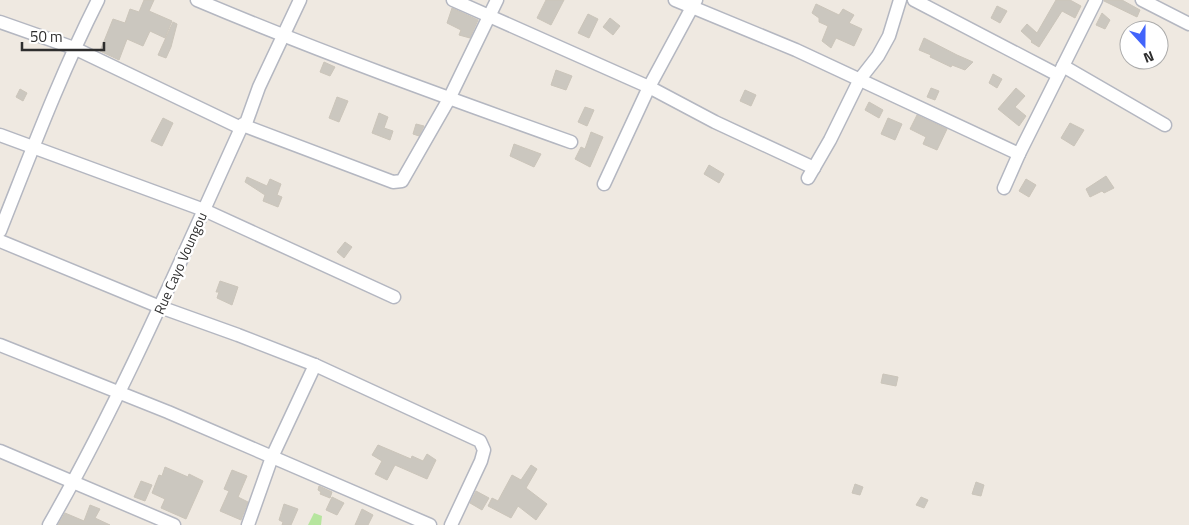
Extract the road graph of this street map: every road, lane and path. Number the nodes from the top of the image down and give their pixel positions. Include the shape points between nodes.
1 (98, 0) edge
2 (197, 0) edge
3 (300, 0) edge
4 (453, 0) edge
5 (497, 0) edge
6 (675, 0) edge
7 (900, 0) edge
8 (914, 0) edge
9 (1096, 0) edge
10 (1142, 0) edge
11 (694, 4) edge
12 (489, 15) junction
13 (0, 22) edge
14 (1189, 24) edge
15 (283, 36) junction
16 (74, 48) junction
17 (1061, 71) junction
18 (860, 79) junction
19 (649, 88) junction
20 (449, 99) junction
21 (1165, 125) dead end
22 (243, 127) junction
23 (0, 135) edge
24 (571, 142) dead end
25 (33, 146) junction
26 (1019, 154) junction
27 (604, 184) dead end
28 (1004, 188) dead end
29 (204, 210) junction
30 (0, 231) edge
31 (0, 241) edge
32 (394, 297) dead end
33 (160, 307) junction
34 (0, 345) edge
35 (315, 365) junction
36 (120, 392) junction
37 (0, 451) edge
38 (272, 457) junction
39 (73, 483) junction
40 (49, 525) edge
41 (174, 525) edge
42 (248, 525) edge
43 (430, 525) edge
44 (451, 525) edge

1 - 16 street
2 - 15 street
3 - 15 street, Rue Cayo Voungou
4 - 12 street
5 - 12 street
6 - 11 street
7 - 18 street via 889,36
8 - 17 street
9 - 17 street
10 - 14 street
11 - 18 street
11 - 19 street
12 - 19 street
12 - 20 street
13 - 16 street
15 - 20 street
15 - 22 street, Rue Cayo Voungou
16 - 22 street
16 - 25 street
17 - 21 street
17 - 26 street
18 - 19 street via 811,173
18 - 26 street
19 - 27 street
20 - 22 street via 402,181 393,182
20 - 24 street
22 - 29 street, Rue Cayo Voungou
23 - 25 street
25 - 29 street
25 - 30 street
26 - 28 street
29 - 32 street
29 - 33 street, Rue Cayo Voungou
31 - 33 street
33 - 35 street
33 - 36 street, Rue Cayo Voungou
34 - 36 street
35 - 38 street
35 - 44 street via 480,441 484,450 481,461
36 - 38 street
36 - 39 street, Rue Cayo Voungou
37 - 39 street
38 - 42 street
38 - 43 street
39 - 40 street, Rue Cayo Voungou
39 - 41 street

